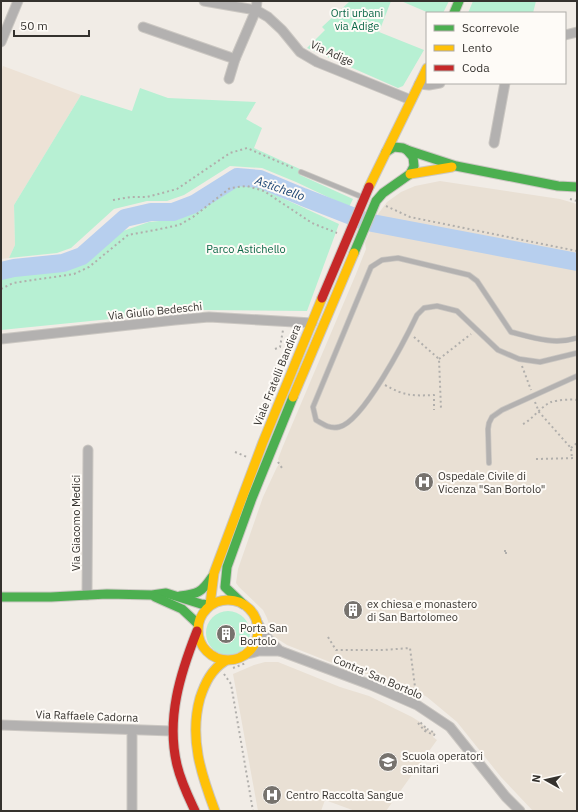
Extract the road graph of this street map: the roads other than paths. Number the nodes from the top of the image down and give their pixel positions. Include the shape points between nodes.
1 (18, 1) edge
2 (204, 1) edge
3 (459, 1) edge
4 (257, 6) edge
5 (454, 12) edge
6 (143, 27) dead end
7 (577, 32) edge
8 (566, 36) edge
9 (1, 42) edge
10 (235, 59) junction
11 (426, 70) edge
12 (230, 79) dead end
13 (419, 84) junction
14 (434, 84) edge
15 (504, 84) edge
16 (411, 100) junction
17 (406, 111) junction
18 (405, 143) junction
19 (494, 143) dead end
20 (384, 156) junction
21 (456, 166) junction
22 (301, 172) road end
23 (410, 174) junction
24 (402, 179) junction
25 (558, 186) junction
26 (577, 187) edge
27 (574, 197) edge
28 (364, 198) junction
29 (312, 322) junction
30 (577, 338) edge
31 (1, 339) edge
32 (577, 353) edge
33 (577, 376) edge
34 (571, 378) junction
35 (577, 380) edge
36 (88, 450) dead end
37 (489, 463) dead end
38 (214, 573) junction
39 (87, 595) junction
40 (152, 595) junction
41 (178, 596) junction
42 (1, 597) edge
43 (243, 604) junction
44 (210, 605) junction
45 (257, 622) junction
46 (198, 627) junction
47 (280, 651) junction
48 (248, 658) junction
49 (224, 661) junction
50 (1, 725) edge
51 (132, 730) junction
52 (172, 731) junction
53 (132, 811) edge
54 (196, 811) edge
55 (215, 811) edge
56 (520, 811) edge

1 - 9 street
2 - 4 street, Via Adige
3 - 5 main road
4 - 10 street
4 - 16 street, Via Adige via 300,52
6 - 10 street
7 - 8 street
10 - 12 street
11 - 13 main road, Viale Fratelli Bandiera
13 - 14 street
13 - 16 main road, Viale Fratelli Bandiera
15 - 19 street
16 - 17 main road, Viale Fratelli Bandiera
17 - 18 main road, Viale Fratelli Bandiera
17 - 20 main road, Viale Fratelli Bandiera
18 - 20 main road via 394,147
18 - 21 main road
18 - 23 main road, Viale Fratelli Bandiera via 414,161
20 - 24 main road via 383,170 389,176
20 - 28 main road, Viale Fratelli Bandiera
21 - 23 main road
21 - 25 main road
22 - 28 lane
23 - 24 main road, Viale Fratelli Bandiera
24 - 43 main road, Viale Fratelli Bandiera via 379,197 371,212 309,356 228,567 225,587
25 - 26 main road
25 - 27 main road
28 - 29 main road, Viale Fratelli Bandiera
29 - 31 street, Via Giulio Bedeschi via 209,318
29 - 38 main road, Viale Fratelli Bandiera via 263,442
30 - 32 lane via 543,341 511,332 477,281 469,275 398,258 382,260 371,267 313,407 316,420 328,427 340,427 352,420 381,382 417,315 424,308 438,306 457,311 498,350 519,359 540,362
33 - 34 lane
34 - 35 lane
34 - 37 lane via 492,417 488,429
36 - 39 street, Via Giacomo Medici
38 - 41 main road via 205,588 198,593
38 - 44 main road, Viale Fratelli Bandiera
39 - 40 main road
39 - 42 main road
40 - 41 main road via 166,593
40 - 46 main road via 182,609
41 - 44 main road
43 - 44 main road via 227,600
43 - 45 main road
44 - 46 main road via 201,616
45 - 47 street, Contra' San Bortolo via 263,634
45 - 48 main road via 257,639
46 - 49 main road via 198,638 205,651
46 - 52 main road via 178,686
47 - 48 street, Contra' San Bortolo via 259,651
47 - 56 street, Contra' San Bortolo via 417,705 450,727
48 - 49 main road
49 - 55 main road via 210,674 197,708 195,723 197,759
50 - 51 street, Via Raffaele Cadorna
51 - 52 street, Via Raffaele Cadorna
51 - 53 street
52 - 54 main road via 181,779

